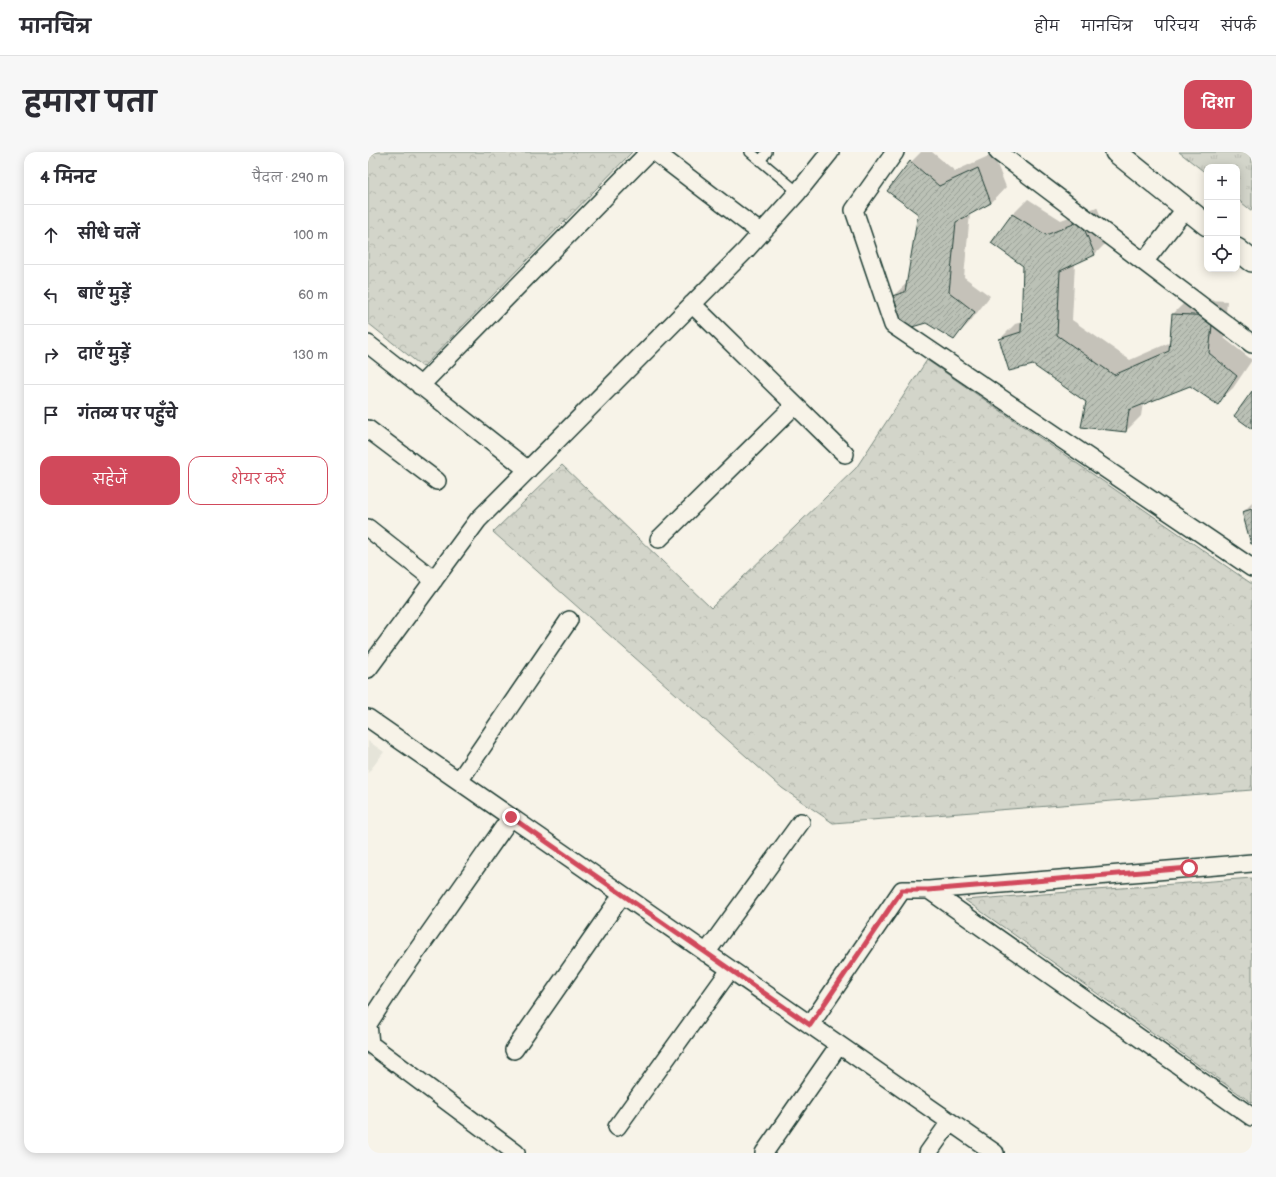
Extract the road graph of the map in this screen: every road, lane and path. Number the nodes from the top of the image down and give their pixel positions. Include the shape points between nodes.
1 (649, 152) edge
2 (655, 152) edge
3 (750, 152) edge
4 (767, 152) edge
5 (830, 152) edge
6 (895, 152) edge
7 (998, 152) edge
8 (1116, 152) edge
9 (760, 161) junction
10 (798, 192) junction
11 (1186, 208) junction
12 (1204, 223) edge
13 (761, 233) junction
14 (1240, 251) edge
15 (1252, 261) edge
16 (1144, 262) junction
17 (692, 304) junction
18 (368, 344) edge
19 (1252, 344) edge
20 (420, 386) junction
21 (795, 404) junction
22 (368, 429) edge
23 (845, 454) dead end
24 (528, 470) junction
25 (437, 481) dead end
26 (368, 528) edge
27 (659, 539) dead end
28 (1252, 568) edge
29 (434, 580) junction
30 (569, 620) dead end
31 (368, 669) edge
32 (368, 718) edge
33 (459, 781) junction
34 (511, 817) junction
35 (801, 822) dead end
36 (1252, 863) edge
37 (928, 890) junction
38 (622, 895) junction
39 (706, 953) junction
40 (730, 970) junction
41 (810, 1025) junction
42 (839, 1045) junction
43 (514, 1050) dead end
44 (1252, 1117) edge
45 (950, 1122) junction
46 (617, 1127) dead end
47 (516, 1153) edge
48 (764, 1153) edge
49 (928, 1153) edge
50 (995, 1153) edge

1 - 20 street
2 - 13 street
3 - 9 lane
4 - 9 lane
5 - 10 street
6 - 28 street via 854,210 893,325
7 - 16 street
8 - 11 street
9 - 10 lane
10 - 13 street
11 - 12 street
11 - 16 street
13 - 17 street
14 - 15 street
16 - 19 street
17 - 21 street
17 - 24 street
18 - 20 street
20 - 24 street
21 - 23 street
21 - 27 street
22 - 25 street
24 - 29 street via 478,520
26 - 29 street
29 - 31 street
30 - 33 street
32 - 33 street
33 - 34 street
34 - 38 street
34 - 47 street via 368,1024 370,1044
35 - 39 street
36 - 37 street
37 - 41 street via 902,890
37 - 44 street
38 - 39 street
38 - 43 street
39 - 40 street
40 - 41 street
40 - 46 street
41 - 42 street
42 - 45 street
42 - 48 street
45 - 49 street
45 - 50 street

